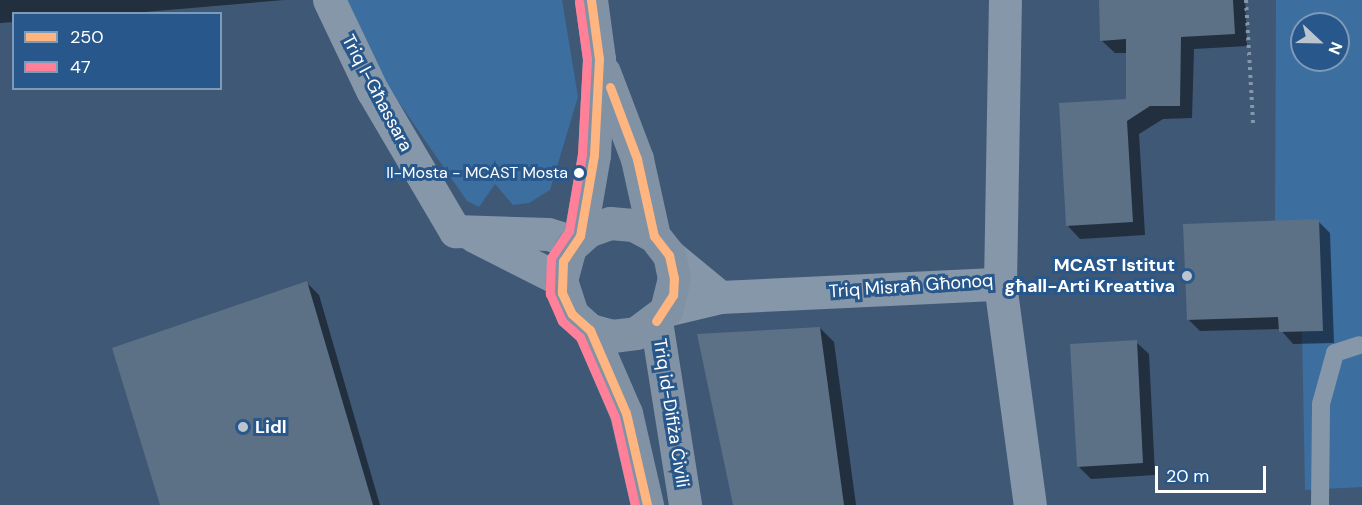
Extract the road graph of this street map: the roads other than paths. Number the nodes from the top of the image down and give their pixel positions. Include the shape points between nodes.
1 (329, 0) edge
2 (591, 0) edge
3 (1005, 0) edge
4 (599, 59) junction
5 (464, 233) junction
6 (577, 239) junction
7 (661, 246) junction
8 (561, 280) junction
9 (1000, 284) junction
10 (720, 297) junction
11 (661, 316) junction
12 (590, 330) junction
13 (1359, 345) dead end
14 (647, 505) edge
15 (685, 505) edge
16 (1030, 505) edge
17 (1320, 505) edge

1 - 5 street, Triq l-Għassara via 372,90
2 - 4 main road, Triq id-Difiża Ċivili
3 - 9 street, Triq Misraħ Għonoq
4 - 6 main road, Triq id-Difiża Ċivili via 594,155
4 - 7 main road, Triq id-Difiża Ċivili via 637,159
5 - 6 street via 548,234
5 - 8 street
6 - 7 main road via 610,223 633,225
6 - 8 main road, Triq id-Difiża Ċivili
7 - 10 street
7 - 11 main road, Triq id-Difiża Ċivili via 673,295
8 - 12 main road via 572,314
9 - 10 street, Triq Misraħ Għonoq
9 - 16 street
10 - 11 street, Triq Misraħ Għonoq
11 - 12 main road, Triq id-Difiża Ċivili via 636,333 612,336
11 - 15 main road, Triq id-Difiża Ċivili
12 - 14 main road via 626,412
13 - 17 lane via 1335,353 1321,404

